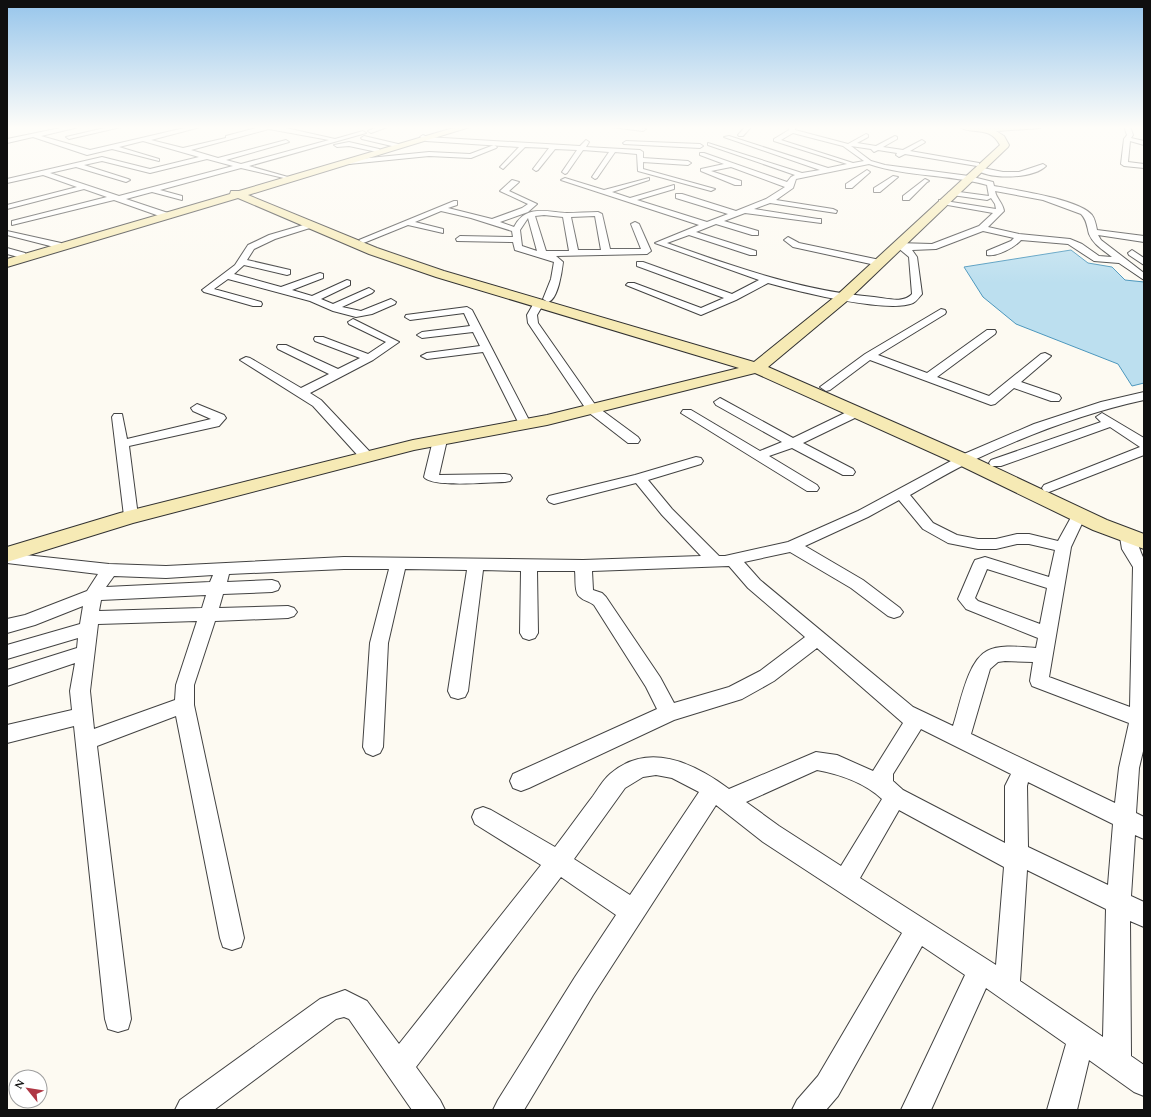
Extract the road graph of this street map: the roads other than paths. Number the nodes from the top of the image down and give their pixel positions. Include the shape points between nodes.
1 (18, 178) edge
2 (59, 178) edge
3 (120, 178) edge
4 (194, 178) edge
5 (286, 178) edge
6 (291, 178) edge
7 (570, 178) edge
8 (672, 178) edge
9 (725, 178) edge
10 (768, 178) edge
11 (793, 178) edge
12 (864, 178) edge
13 (897, 178) edge
14 (964, 178) edge
15 (965, 178) edge
16 (981, 178) edge
17 (166, 179) dead end
18 (647, 179) dead end
19 (126, 180) dead end
20 (7, 181) edge
21 (925, 181) dead end
22 (69, 182) junction
23 (515, 182) dead end
24 (738, 183) dead end
25 (55, 186) dead end
26 (790, 186) junction
27 (849, 186) dead end
28 (671, 187) dead end
29 (84, 188) junction
30 (992, 188) junction
31 (154, 189) junction
32 (711, 189) dead end
33 (877, 190) dead end
34 (97, 192) junction
35 (242, 192) junction
36 (605, 192) junction
37 (952, 193) junction
38 (679, 196) dead end
39 (116, 198) junction
40 (179, 198) dead end
41 (906, 198) dead end
42 (987, 198) dead end
43 (631, 200) junction
44 (769, 201) junction
45 (942, 202) junction
46 (454, 203) dead end
47 (7, 206) edge
48 (440, 209) junction
49 (746, 210) junction
50 (833, 211) dead end
51 (999, 212) junction
52 (737, 214) junction
53 (7, 215) edge
54 (166, 215) junction
55 (531, 215) junction
56 (567, 215) junction
57 (818, 221) dead end
58 (406, 222) junction
59 (492, 222) junction
60 (718, 222) junction
61 (15, 223) dead end
62 (634, 224) dead end
63 (708, 225) junction
64 (310, 226) junction
65 (479, 227) dead end
66 (982, 228) junction
67 (514, 230) junction
68 (440, 231) dead end
69 (689, 232) junction
70 (1092, 232) junction
71 (7, 233) edge
72 (755, 233) dead end
73 (1019, 237) junction
74 (460, 239) dead end
75 (1144, 239) edge
76 (363, 240) junction
77 (517, 240) junction
78 (788, 240) dead end
79 (58, 244) junction
80 (901, 246) junction
81 (7, 251) edge
82 (606, 252) junction
83 (574, 253) junction
84 (753, 253) dead end
85 (990, 253) dead end
86 (1132, 253) dead end
87 (544, 254) junction
88 (22, 255) junction
89 (7, 260) edge
90 (1120, 260) junction
91 (242, 262) junction
92 (875, 262) junction
93 (1144, 262) edge
94 (7, 264) edge
95 (640, 264) dead end
96 (287, 272) dead end
97 (226, 275) junction
98 (320, 276) dead end
99 (1144, 277) edge
100 (766, 280) junction
101 (347, 284) dead end
102 (631, 285) dead end
103 (283, 290) junction
104 (369, 292) dead end
105 (838, 297) junction
106 (733, 298) junction
107 (313, 299) junction
108 (544, 301) junction
109 (391, 302) dead end
110 (257, 304) dead end
111 (334, 307) junction
112 (941, 312) dead end
113 (410, 317) dead end
114 (353, 322) dead end
115 (476, 328) junction
116 (991, 332) dead end
117 (422, 335) dead end
118 (319, 339) dead end
119 (282, 347) dead end
120 (486, 348) junction
121 (427, 356) dead end
122 (869, 356) junction
123 (1045, 356) dead end
124 (369, 358) junction
125 (246, 360) dead end
126 (753, 366) junction
127 (338, 374) junction
128 (928, 378) junction
129 (1013, 383) junction
130 (826, 387) junction
131 (301, 393) junction
132 (1144, 396) edge
133 (1055, 398) dead end
134 (720, 402) dead end
135 (197, 408) dead end
136 (592, 409) junction
137 (1090, 410) junction
138 (856, 412) junction
139 (687, 413) dead end
140 (118, 417) dead end
141 (1110, 423) junction
142 (525, 424) junction
143 (440, 440) junction
144 (633, 440) dead end
145 (793, 443) junction
146 (121, 444) junction
147 (1144, 444) edge
148 (1144, 450) edge
149 (366, 456) junction
150 (758, 456) junction
151 (970, 457) junction
152 (696, 461) dead end
153 (996, 463) junction
154 (848, 472) dead end
155 (505, 478) dead end
156 (639, 478) junction
157 (812, 488) dead end
158 (1049, 488) junction
159 (902, 493) junction
160 (554, 498) dead end
161 (1079, 515) junction
162 (131, 516) junction
163 (1139, 536) edge
164 (792, 546) junction
165 (1063, 546) junction
166 (7, 555) edge
167 (7, 558) edge
168 (724, 560) junction
169 (398, 564) junction
170 (476, 565) junction
171 (529, 565) junction
172 (583, 566) junction
173 (110, 570) junction
174 (220, 578) junction
175 (1056, 585) junction
176 (272, 586) dead end
177 (93, 595) junction
178 (288, 612) dead end
179 (894, 612) dead end
180 (209, 613) junction
181 (89, 623) junction
182 (7, 626) edge
183 (529, 633) dead end
184 (1047, 634) junction
185 (818, 637) junction
186 (7, 652) edge
187 (85, 652) junction
188 (1044, 655) junction
189 (7, 678) edge
190 (458, 692) dead end
191 (184, 705) junction
192 (669, 713) junction
193 (84, 715) junction
194 (911, 715) junction
195 (1142, 720) edge
196 (7, 734) edge
197 (959, 739) junction
198 (87, 740) junction
199 (373, 747) dead end
200 (1023, 770) junction
201 (521, 781) dead end
202 (889, 791) junction
203 (720, 795) junction
204 (483, 817) dead end
205 (1134, 824) edge
206 (1017, 857) junction
207 (558, 862) junction
208 (845, 882) junction
209 (1118, 903) junction
210 (633, 912) junction
211 (1144, 914) edge
212 (918, 929) junction
213 (232, 938) dead end
214 (981, 970) junction
215 (1007, 987) junction
216 (118, 1019) dead end
217 (1081, 1038) junction
218 (1117, 1064) junction
219 (399, 1067) junction
220 (1144, 1082) edge
221 (190, 1110) edge
222 (430, 1110) edge
223 (508, 1110) edge
224 (807, 1110) edge
225 (916, 1110) edge
226 (1062, 1110) edge

1 - 20 street
2 - 22 street
3 - 19 street
4 - 31 street
5 - 35 street
6 - 35 street
7 - 36 street
8 - 32 street
9 - 24 street
10 - 26 street
11 - 26 street
12 - 27 street
13 - 33 street
14 - 92 street
15 - 37 street
16 - 30 street
17 - 31 street via 145,185
18 - 36 street
21 - 41 street
22 - 25 street
22 - 29 street
23 - 59 street via 504,191 533,204 525,210
26 - 44 street
28 - 43 street
29 - 34 street
29 - 47 street
30 - 51 street via 992,195 999,204
30 - 70 street via 1080,209 1089,217
31 - 39 street
31 - 40 street
34 - 39 street
34 - 53 street
35 - 54 street
35 - 64 street
35 - 76 street
36 - 43 street
37 - 42 street
37 - 45 street
38 - 52 street
39 - 54 street
39 - 61 street
43 - 63 street
44 - 49 street
44 - 50 street
45 - 51 street
45 - 80 street
46 - 48 street
48 - 58 street
48 - 59 street
49 - 52 street
49 - 57 street
51 - 66 street
52 - 60 street
54 - 79 street
54 - 94 street
55 - 56 street
55 - 67 street via 522,220
55 - 87 street
56 - 82 street via 598,214
56 - 83 street
58 - 68 street
58 - 76 street
59 - 67 street
60 - 63 street
60 - 72 street
62 - 82 street via 647,251
63 - 69 street
64 - 91 street via 260,242 251,247
64 - 108 street via 410,264
65 - 67 street
66 - 73 street
66 - 80 street via 933,247
67 - 77 street
69 - 84 street
69 - 100 street via 659,243
70 - 75 street
70 - 90 street via 1098,242
71 - 79 street
73 - 85 street
73 - 90 street via 1070,242 1097,259
74 - 77 street
76 - 108 street
77 - 87 street via 518,248
78 - 92 street via 796,245
79 - 88 street
80 - 92 street
80 - 105 street via 911,252 913,257 917,294 915,298 899,302
81 - 88 street
82 - 83 street
83 - 87 street
86 - 93 street
87 - 108 street via 559,262 556,279
88 - 89 street
90 - 99 street
91 - 96 street
91 - 97 street
92 - 105 street
95 - 106 street
97 - 103 street
97 - 110 street via 207,290
98 - 103 street
100 - 105 street
100 - 106 street
101 - 107 street
102 - 106 street via 701,312
103 - 107 street
104 - 111 street
105 - 126 street
107 - 111 street
108 - 126 street
108 - 136 street via 532,316 533,324
109 - 111 street via 362,314
112 - 122 street
113 - 115 street via 467,310
114 - 124 street via 394,342
115 - 117 street
115 - 120 street
116 - 128 street
118 - 124 street
119 - 127 street
120 - 121 street
120 - 142 street
122 - 128 street
122 - 130 street
123 - 129 street
124 - 127 street
125 - 131 street
126 - 130 street
126 - 136 street
126 - 138 street
127 - 131 street
128 - 129 street via 991,401
129 - 133 street
130 - 151 street
131 - 149 street via 317,403
132 - 137 street
134 - 145 street
135 - 146 street via 220,418 214,423
136 - 142 street
136 - 144 street
137 - 141 street
137 - 151 street via 1039,427
138 - 145 street
138 - 151 street
139 - 150 street
140 - 146 street
141 - 147 street
141 - 153 street
142 - 143 street
143 - 149 street
143 - 155 street via 431,477
145 - 150 street
145 - 154 street
146 - 162 street
148 - 158 street
149 - 162 street
150 - 157 street
151 - 153 street
151 - 159 street
151 - 161 street
152 - 156 street
153 - 158 street
156 - 160 street
156 - 168 street via 666,512
158 - 163 street via 1103,514
159 - 164 street
159 - 165 street via 928,526 953,539 978,544 996,544 1029,539
161 - 163 street
161 - 165 street
162 - 166 street
163 - 195 street via 1130,549 1141,567
164 - 168 street
164 - 179 street via 857,584
165 - 175 street
167 - 173 street
168 - 172 street
168 - 185 street
169 - 170 street
169 - 174 street via 344,563
169 - 199 street via 379,643
170 - 171 street
170 - 190 street
171 - 172 street
171 - 183 street
172 - 192 street via 585,593 600,601 653,682
173 - 174 street via 166,572
173 - 177 street
174 - 176 street
174 - 177 street
174 - 180 street
175 - 184 street
175 - 184 street via 985,563 981,564 966,599 972,605
177 - 181 street
177 - 182 street
178 - 180 street
180 - 181 street
180 - 191 street via 185,685
181 - 186 street
181 - 187 street
184 - 188 street
185 - 192 street via 767,676 735,693
185 - 194 street
187 - 189 street
187 - 193 street via 80,691
188 - 195 street via 1039,681
188 - 197 street via 1005,654 993,656 982,665
191 - 198 street
191 - 213 street
192 - 201 street
193 - 196 street
193 - 198 street
194 - 197 street
194 - 202 street via 913,725 883,772
195 - 205 street via 1129,768
197 - 200 street
198 - 216 street
200 - 205 street
200 - 206 street via 1016,786
202 - 203 street via 837,764 816,761
202 - 206 street
202 - 208 street
203 - 207 street via 704,783 675,769 656,766 639,768 617,781
203 - 208 street via 771,834
203 - 210 street
204 - 207 street
205 - 209 street
206 - 209 street
206 - 215 street
207 - 210 street
207 - 219 street
208 - 212 street
209 - 211 street
209 - 218 street
210 - 223 street
212 - 214 street
212 - 224 street via 828,1086
214 - 215 street
214 - 225 street
215 - 217 street
217 - 218 street
217 - 226 street
218 - 220 street
219 - 221 street via 358,1010 345,1003 329,1008
219 - 222 street

